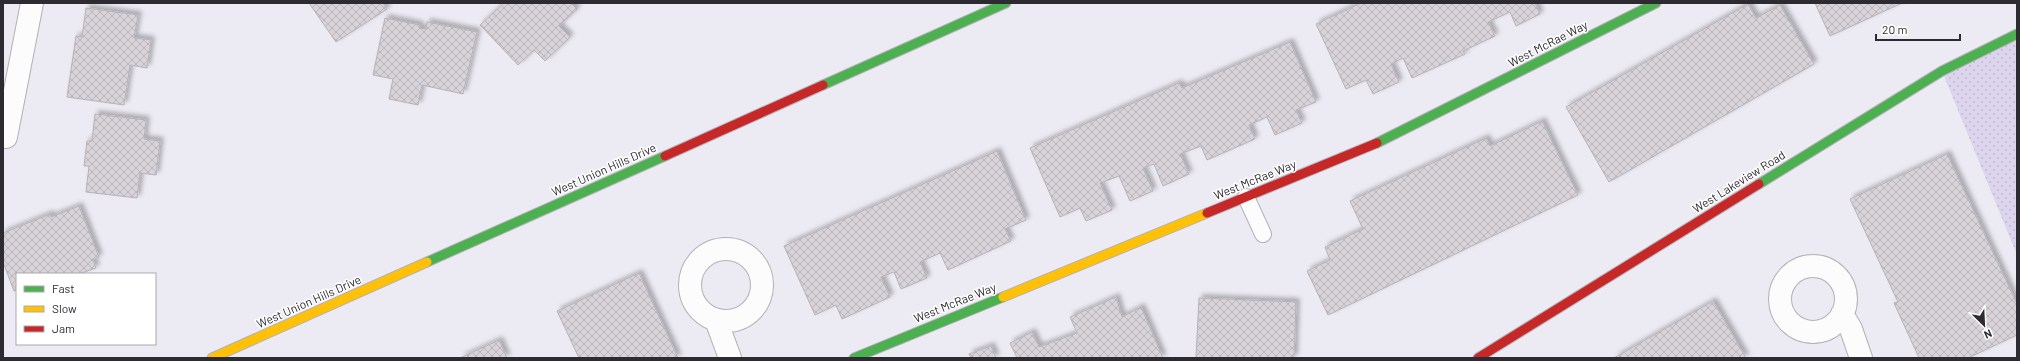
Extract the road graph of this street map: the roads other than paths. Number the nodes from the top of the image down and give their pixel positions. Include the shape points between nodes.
1 (32, 3) edge
2 (1006, 3) edge
3 (1656, 3) edge
4 (2017, 34) edge
5 (6, 137) dead end
6 (1246, 197) junction
7 (1263, 234) dead end
8 (1842, 314) dead end
9 (716, 320) dead end
10 (212, 358) edge
11 (730, 358) edge
12 (854, 358) edge
13 (1478, 358) edge
14 (1861, 358) edge

1 - 5 street
2 - 10 street, West Union Hills Drive
3 - 6 street, West McRae Way via 1389,138
4 - 13 street, West Lakeview Road via 1942,71
6 - 7 lane
6 - 12 street, West McRae Way
8 - 14 street via 1851,329
9 - 11 street

